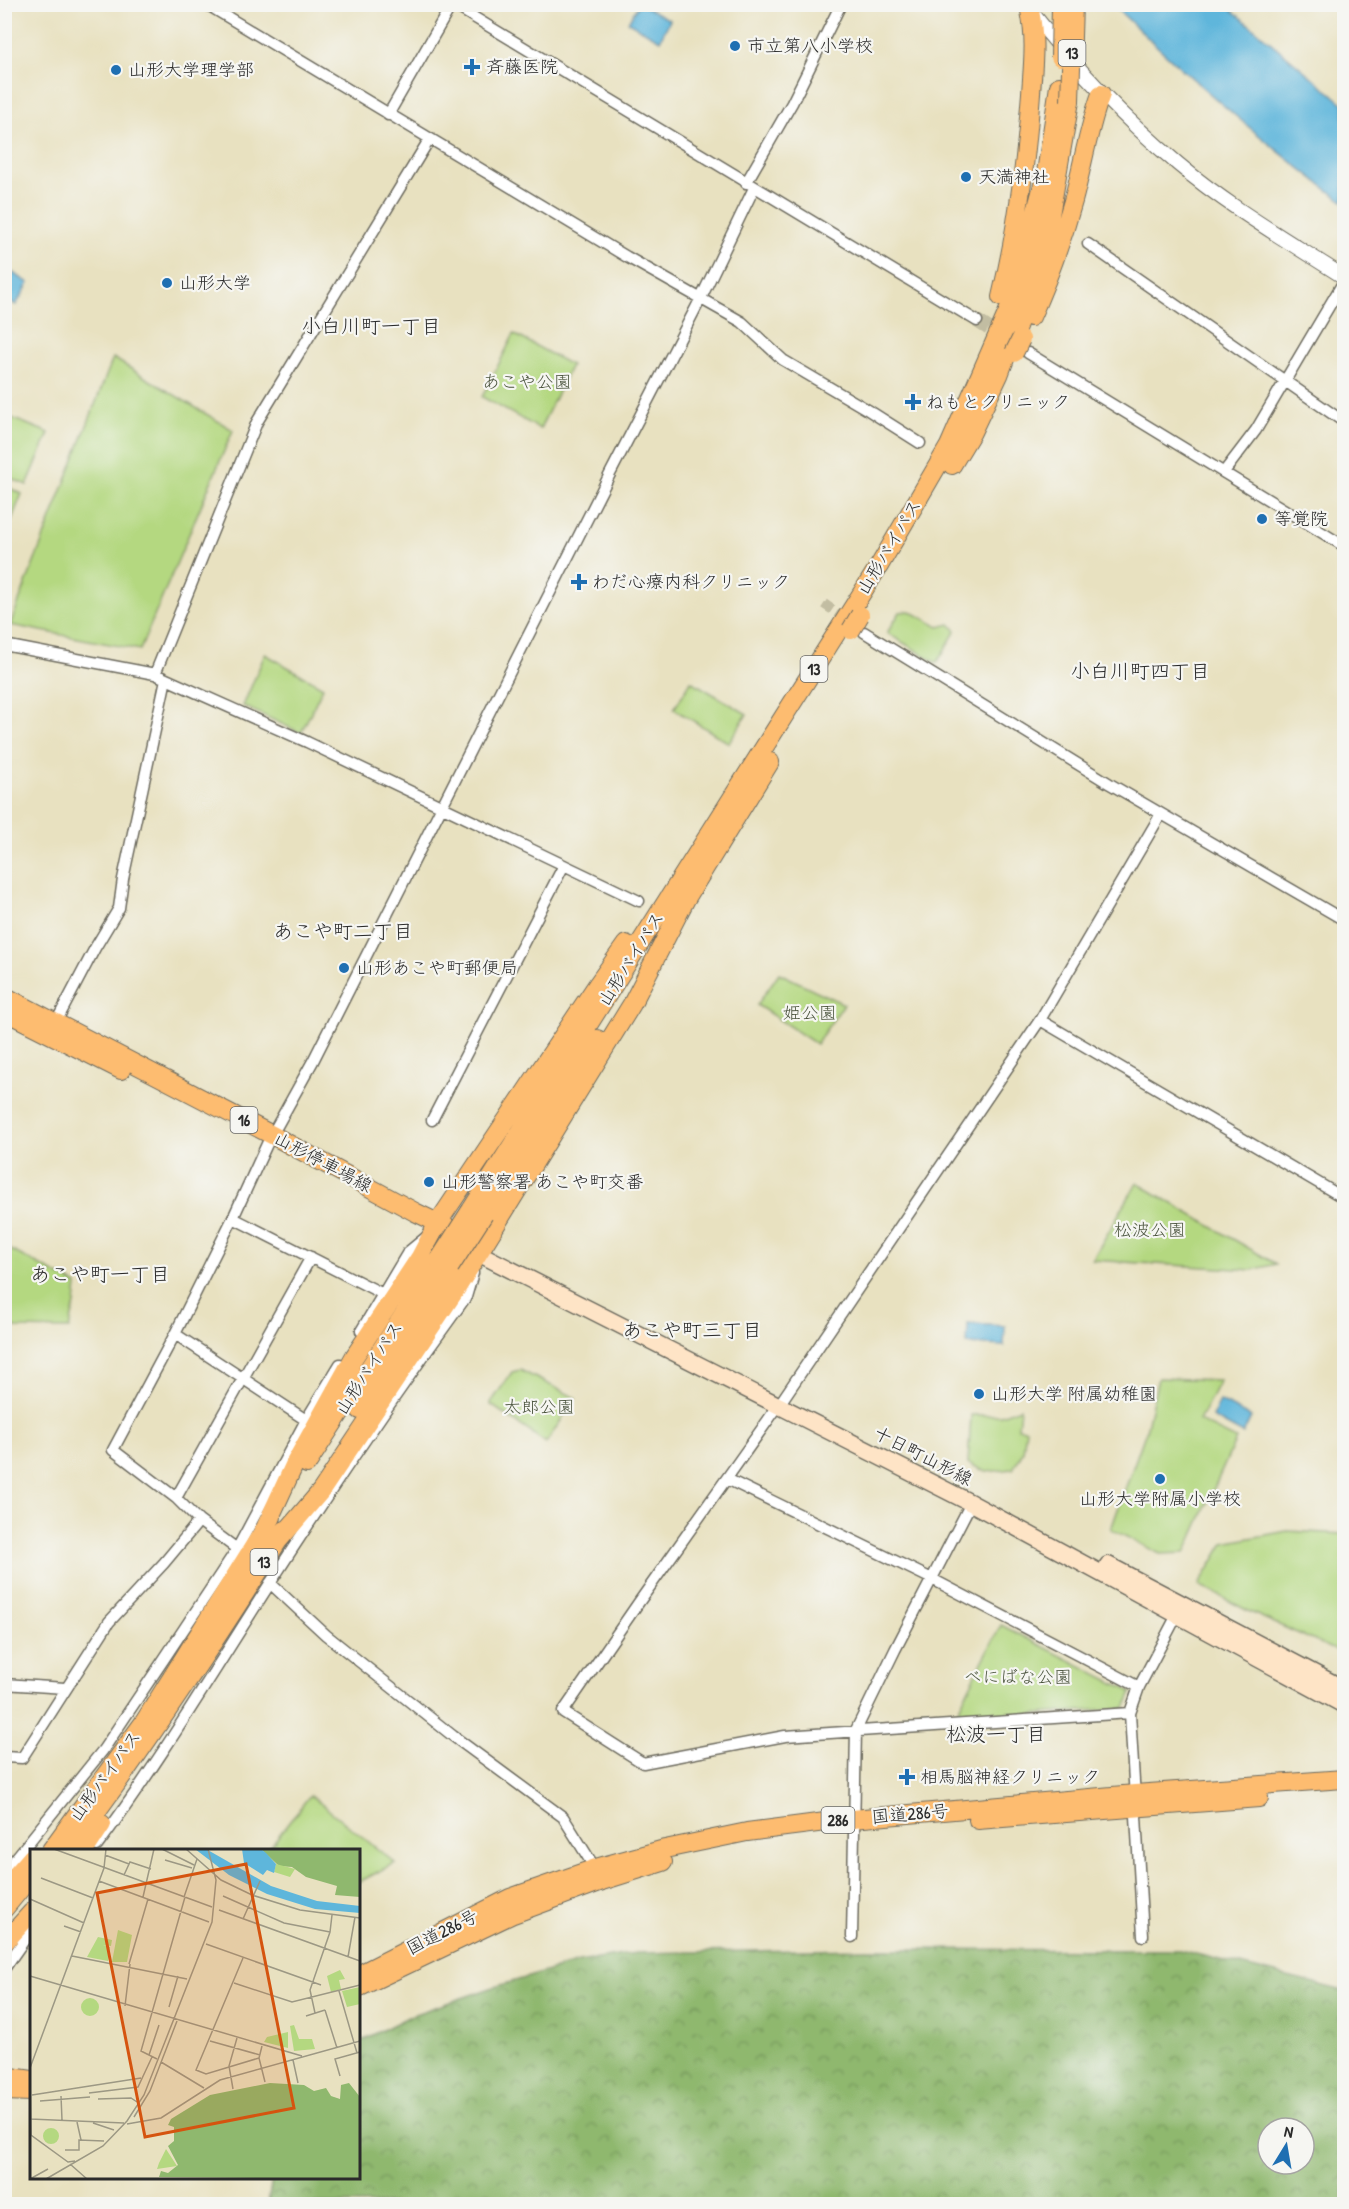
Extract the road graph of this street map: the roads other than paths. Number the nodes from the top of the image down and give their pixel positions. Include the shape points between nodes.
1 (206, 4) edge
2 (841, 4) edge
3 (1060, 4) edge
4 (1073, 4) edge
5 (452, 5) edge
6 (1028, 8) edge
7 (1101, 94) junction
8 (388, 115) junction
9 (429, 140) junction
10 (750, 185) junction
11 (1088, 244) dead end
12 (1344, 279) edge
13 (701, 298) junction
14 (976, 321) tunnel mouth
15 (1021, 348) junction
16 (984, 369) junction
17 (1285, 381) junction
18 (1344, 422) edge
19 (972, 432) junction
20 (920, 443) dead end
21 (1224, 472) junction
22 (1344, 546) edge
23 (858, 626) junction
24 (4, 645) edge
25 (155, 674) junction
26 (166, 679) junction
27 (729, 804) junction
28 (441, 807) junction
29 (1161, 814) junction
30 (564, 865) junction
31 (689, 893) junction
32 (639, 901) dead end
33 (1344, 920) edge
34 (4, 996) edge
35 (4, 1011) edge
36 (1040, 1020) junction
37 (53, 1028) junction
38 (432, 1120) dead end
39 (270, 1139) junction
40 (1344, 1198) edge
41 (477, 1212) junction
42 (233, 1218) junction
43 (435, 1227) junction
44 (480, 1249) junction
45 (311, 1257) junction
46 (445, 1264) junction
47 (383, 1294) junction
48 (175, 1334) junction
49 (244, 1378) junction
50 (781, 1401) junction
51 (306, 1420) junction
52 (728, 1479) junction
53 (176, 1498) junction
54 (971, 1503) junction
55 (199, 1521) junction
56 (267, 1526) junction
57 (279, 1540) junction
58 (237, 1549) junction
59 (932, 1579) junction
60 (270, 1583) junction
61 (1177, 1615) junction
62 (4, 1684) edge
63 (1139, 1687) junction
64 (65, 1688) junction
65 (1344, 1689) edge
66 (1344, 1705) edge
67 (1130, 1713) junction
68 (152, 1723) junction
69 (856, 1730) junction
70 (4, 1757) edge
71 (1344, 1779) edge
72 (1344, 1792) edge
73 (1136, 1801) junction
74 (853, 1825) junction
75 (60, 1846) edge
76 (39, 1849) edge
77 (86, 1849) edge
78 (95, 1849) edge
79 (30, 1859) edge
80 (4, 1873) edge
81 (599, 1874) junction
82 (30, 1877) edge
83 (4, 1890) edge
84 (30, 1898) edge
85 (4, 1909) edge
86 (30, 1914) edge
87 (4, 1926) edge
88 (30, 1932) edge
89 (1143, 1936) dead end
90 (852, 1937) dead end
91 (4, 1943) edge
92 (4, 1969) edge
93 (360, 1974) edge
94 (360, 1987) edge
95 (4, 2076) edge
96 (30, 2080) edge
97 (4, 2091) edge
98 (30, 2092) edge

1 - 8 street
2 - 10 street
3 - 16 main road, 山形バイパス / 13, bridge via 1059,86 1046,173 1013,300
4 - 19 main road, 山形バイパス / 13, bridge via 1070,101 1046,238 999,375
5 - 8 street
5 - 10 street
6 - 7 street
6 - 16 main road via 1035,34 1027,138 1008,272
7 - 12 street via 1179,165
7 - 15 main road via 1053,268
8 - 9 street
9 - 13 street
9 - 25 street via 257,422
10 - 13 street
10 - 14 street
11 - 17 street
12 - 17 street
13 - 20 street via 742,322 783,360
13 - 28 street
15 - 19 main road
15 - 21 street
16 - 27 main road, 山形バイパス / 13 via 949,446 885,556
17 - 18 street
17 - 21 street via 1256,430
19 - 23 main road, 山形バイパス / 13
21 - 22 street
23 - 29 street
23 - 31 main road, 山形バイパス / 13
24 - 25 street
25 - 26 street
26 - 28 street
26 - 37 street via 119,908
27 - 41 main road, 山形バイパス / 13
27 - 43 main road via 597,985
28 - 30 street
28 - 39 street
29 - 33 street
29 - 36 street
30 - 32 street
30 - 38 street
31 - 41 main road, 山形バイパス / 13
31 - 44 main road via 633,1004
34 - 37 main road, 山形停車場線 / 16
35 - 37 main road, 山形停車場線 / 16
36 - 40 street
36 - 50 street
37 - 39 main road, 山形停車場線 / 16
39 - 42 street
39 - 43 main road, 山形停車場線 / 16
41 - 46 main road, 山形バイパス / 13, bridge
42 - 45 street
42 - 48 street
43 - 44 main road, 山形停車場線 / 16
43 - 47 street via 408,1252
43 - 56 main road via 420,1257 354,1357 295,1463
44 - 50 main road, 十日町山形線 via 488,1249 635,1321
44 - 57 main road via 321,1491
44 - 60 street via 466,1297
45 - 47 street
45 - 49 street
46 - 56 main road, 山形バイパス / 13
46 - 57 main road, 山形バイパス / 13
47 - 51 street
48 - 49 street
48 - 53 street via 113,1450
49 - 51 street
49 - 53 street
50 - 52 street
50 - 54 main road, 十日町山形線
50 - 65 main road, 十日町山形線 via 1156,1589
51 - 58 street
52 - 59 street
52 - 69 street via 563,1712 643,1763 785,1736
53 - 55 street
54 - 59 street
54 - 61 main road, 十日町山形線
55 - 58 street
55 - 64 street via 109,1622
56 - 68 main road, 山形バイパス / 13
57 - 68 main road, 山形バイパス / 13 via 231,1617
58 - 80 street via 103,1750
59 - 63 street
59 - 69 street
60 - 78 street
60 - 81 street via 326,1635 563,1817
61 - 63 street
61 - 66 main road, 十日町山形線
62 - 64 street
63 - 67 street
64 - 70 street via 22,1758
67 - 69 street
67 - 73 street
68 - 75 main road, 山形バイパス / 13
68 - 76 main road via 91,1784
68 - 77 main road via 126,1786
69 - 74 street
71 - 73 main road, 国道286号 / 286
72 - 73 main road, 国道286号 / 286
73 - 74 main road, 国道286号 / 286
73 - 89 street
74 - 81 main road, 国道286号 / 286
74 - 90 street
79 - 83 main road
81 - 93 main road, 国道286号 / 286 via 510,1898
81 - 94 main road, 国道286号 / 286
82 - 85 main road
84 - 87 main road
86 - 91 main road
88 - 92 street
95 - 96 main road
97 - 98 main road

